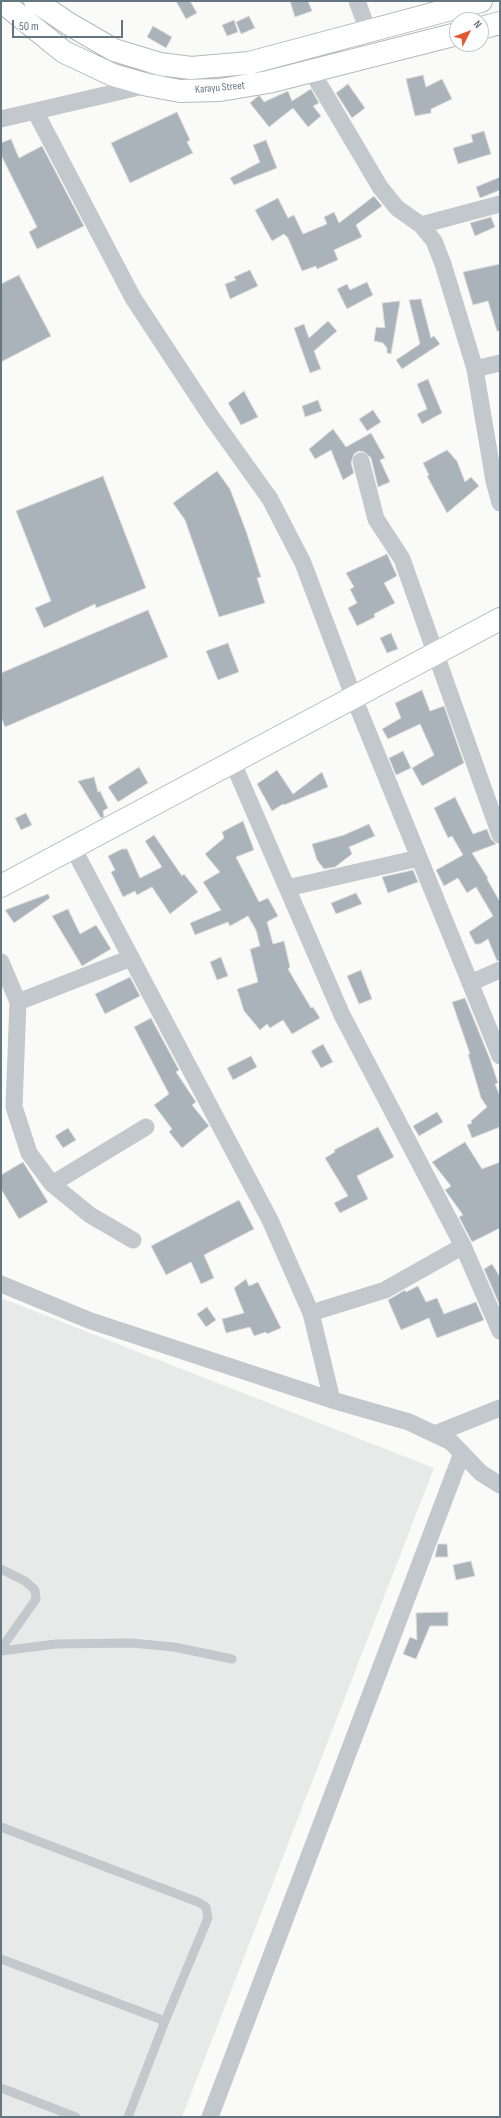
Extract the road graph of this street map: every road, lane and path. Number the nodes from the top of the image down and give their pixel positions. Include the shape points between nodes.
1 (1, 1) edge
2 (35, 1) edge
3 (357, 1) edge
4 (481, 1) edge
5 (500, 23) edge
6 (489, 26) edge
7 (368, 31) junction
8 (449, 36) edge
9 (164, 64) junction
10 (312, 72) junction
11 (148, 85) junction
12 (35, 111) junction
13 (1, 119) edge
14 (500, 204) edge
15 (421, 225) junction
16 (500, 363) edge
17 (476, 369) junction
18 (361, 461) dead end
19 (500, 503) edge
20 (500, 619) edge
21 (434, 654) junction
22 (354, 698) junction
23 (233, 763) junction
24 (500, 835) edge
25 (73, 848) junction
26 (419, 858) junction
27 (1, 886) edge
28 (287, 888) junction
29 (131, 958) junction
30 (1, 962) edge
31 (500, 970) edge
32 (470, 983) junction
33 (18, 1002) junction
34 (500, 1056) edge
35 (146, 1128) dead end
36 (52, 1184) junction
37 (133, 1240) dead end
38 (463, 1246) junction
39 (1, 1284) edge
40 (311, 1313) junction
41 (500, 1331) edge
42 (332, 1400) junction
43 (500, 1408) edge
44 (435, 1434) junction
45 (462, 1453) junction
46 (500, 1485) edge
47 (1, 1569) edge
48 (1, 1650) edge
49 (232, 1660) dead end
50 (1, 1827) edge
51 (1, 1959) edge
52 (165, 2021) junction
53 (1, 2088) edge
54 (76, 2117) edge
55 (128, 2117) edge
56 (210, 2117) edge

1 - 11 main road, Karayu Street via 64,52 113,74
2 - 9 main road, Karayu Street via 114,50
3 - 7 street
4 - 7 main road, Karayu Street
5 - 6 main road
7 - 9 main road, Karayu Street via 249,63 191,68
8 - 10 main road, Karayu Street
9 - 11 street
10 - 11 main road, Karayu Street via 220,90 180,91
10 - 15 street via 380,187 397,208
11 - 12 street
12 - 13 street
12 - 22 street via 133,298 212,418 270,499 303,563
14 - 15 street
15 - 17 street via 434,241 443,264
16 - 17 street
17 - 19 street via 494,481
18 - 21 street via 376,519 402,559
20 - 21 main road
21 - 22 main road
21 - 24 street
22 - 23 main road
22 - 26 street
23 - 25 main road
23 - 28 street
25 - 27 main road
25 - 29 street
26 - 28 street
26 - 32 street
28 - 38 street via 342,1015
29 - 33 street
29 - 40 street via 270,1220
30 - 33 street
31 - 32 street
32 - 34 street
33 - 36 street via 14,1107 29,1153
35 - 36 street
36 - 37 street via 90,1215
38 - 40 street via 385,1290
38 - 41 street
39 - 42 street via 91,1321
40 - 42 street
42 - 44 street via 409,1422
43 - 44 street
44 - 45 street via 451,1442
45 - 46 street via 481,1473
45 - 56 street
47 - 48 lane via 26,1581 35,1590 36,1599
48 - 49 lane via 56,1644 132,1643 174,1647
50 - 52 lane via 206,1907 208,1918
51 - 52 lane
52 - 55 lane
53 - 54 lane

